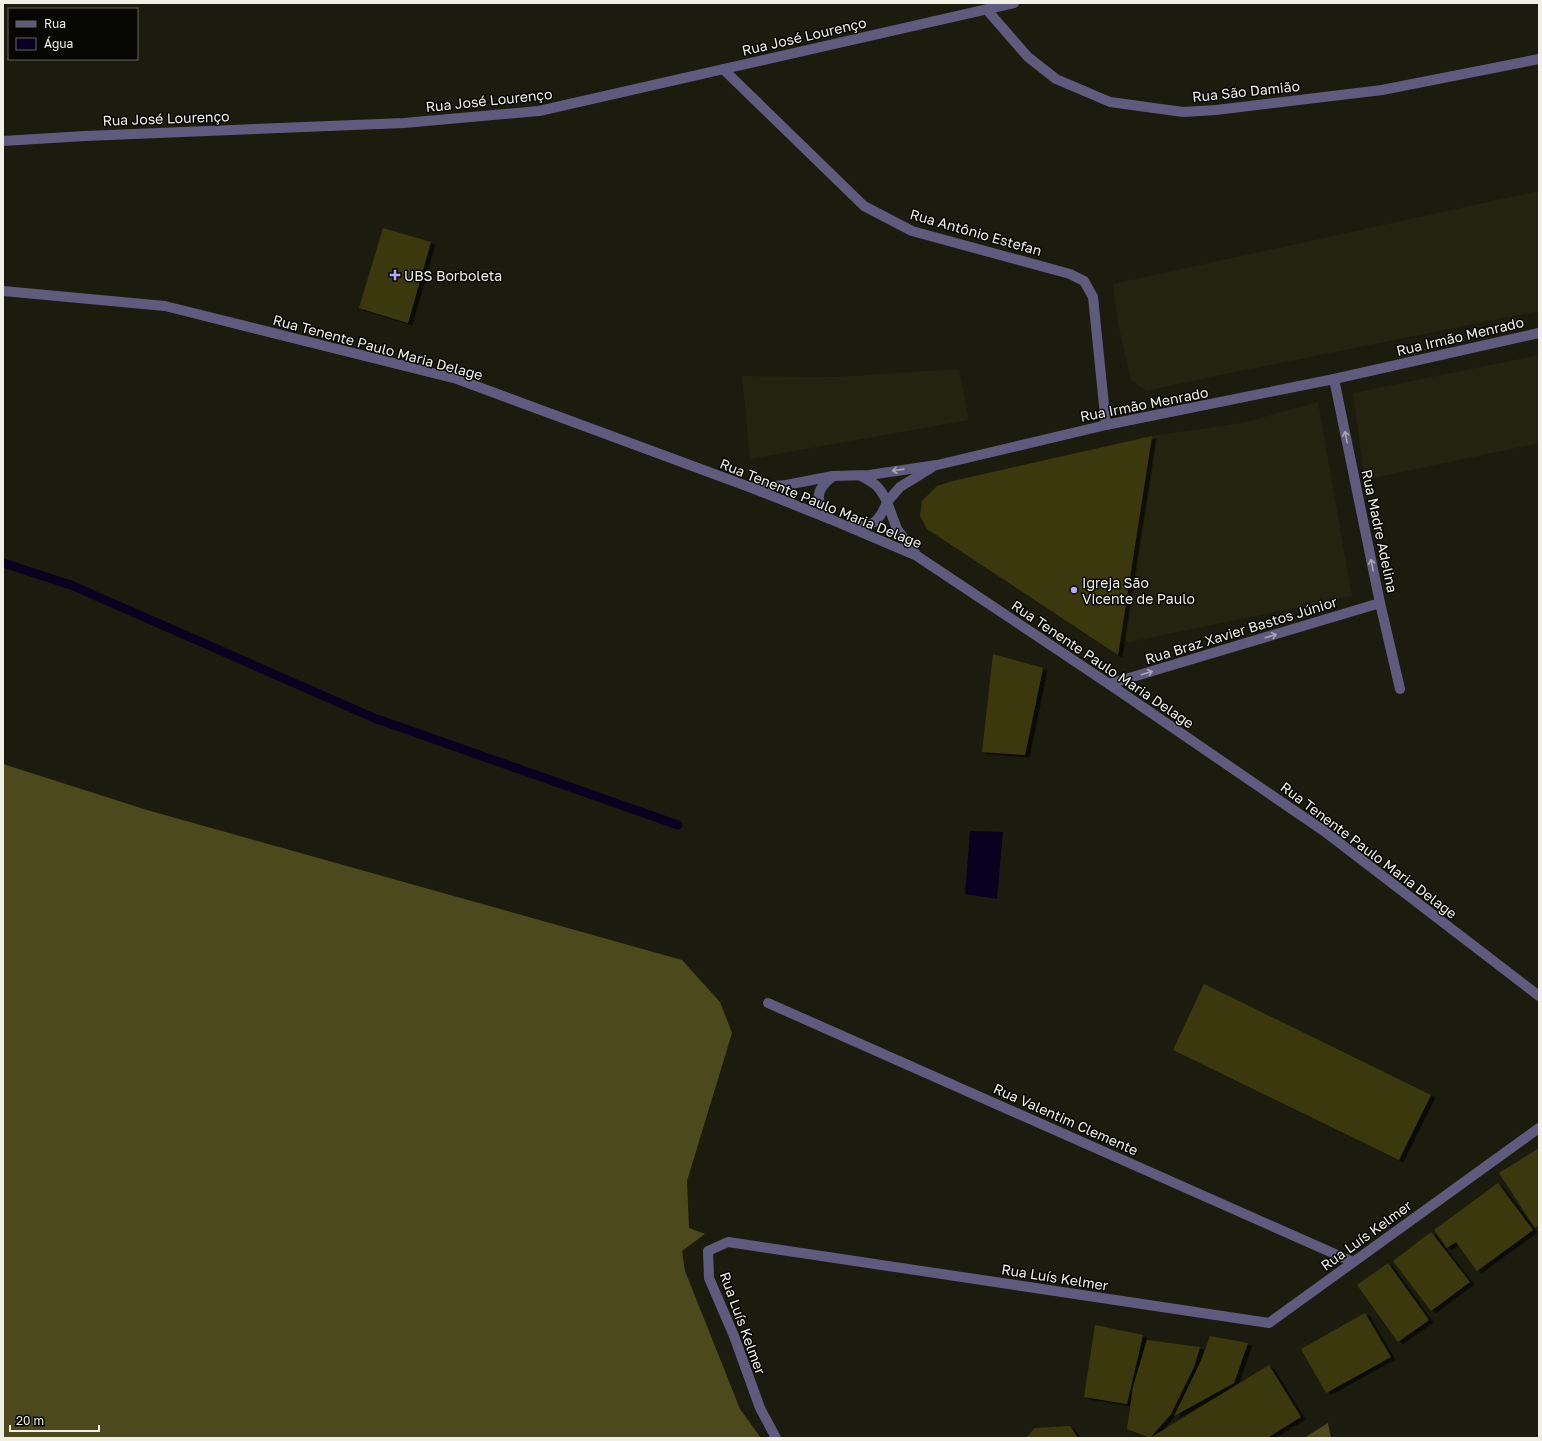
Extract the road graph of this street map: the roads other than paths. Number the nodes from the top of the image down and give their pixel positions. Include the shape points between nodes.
1 (1014, 3) edge
2 (987, 10) junction
3 (1539, 59) edge
4 (723, 69) junction
5 (3, 141) edge
6 (3, 291) edge
7 (1539, 333) edge
8 (1334, 379) junction
9 (1106, 425) junction
10 (937, 465) junction
11 (858, 474) junction
12 (833, 476) junction
13 (752, 488) junction
14 (887, 502) junction
15 (830, 519) junction
16 (842, 525) junction
17 (917, 556) junction
18 (1380, 603) junction
19 (1109, 684) junction
20 (1400, 689) dead end
21 (1539, 996) edge
22 (768, 1002) dead end
23 (1539, 1128) edge
24 (1353, 1262) junction
25 (776, 1438) edge

1 - 2 street, Rua José Lourenço
2 - 3 street, Rua São Damião via 1028,57 1056,79 1110,102 1183,112 1382,90
2 - 4 street, Rua José Lourenço
4 - 5 street, Rua José Lourenço via 538,112 404,123
4 - 9 street, Rua Antônio Estefan via 864,206 912,231 1070,274 1084,281 1093,297
6 - 13 street, Rua Tenente Paulo Maria Delage via 165,306 458,380
7 - 8 street, Rua Irmão Menrado
8 - 9 street, Rua Irmão Menrado
18 -> 8 street, Rua Madre Adelina
9 - 10 street, Rua Irmão Menrado
10 -> 11 street, Rua Irmão Menrado via 869,475
10 - 14 street via 900,486
11 - 12 street, Rua Irmão Menrado
11 - 14 street via 882,491
12 - 13 street, Rua Irmão Menrado via 786,485
12 - 15 street via 825,482 818,496 820,506
13 - 15 street, Rua Tenente Paulo Maria Delage
14 - 16 street via 881,516 875,522 862,527
14 - 17 street via 896,529
15 - 16 street, Rua Tenente Paulo Maria Delage
16 - 17 street, Rua Tenente Paulo Maria Delage
17 - 19 street, Rua Tenente Paulo Maria Delage
19 -> 18 street, Rua Braz Xavier Bastos Júnior
18 - 20 street, Rua Madre Adelina
19 - 21 street, Rua Tenente Paulo Maria Delage via 1324,831
22 - 24 street, Rua Valentim Clemente
23 - 24 street, Rua Luís Kelmer
24 - 25 street, Rua Luís Kelmer via 1269,1323 728,1242 708,1251 710,1278 760,1408

